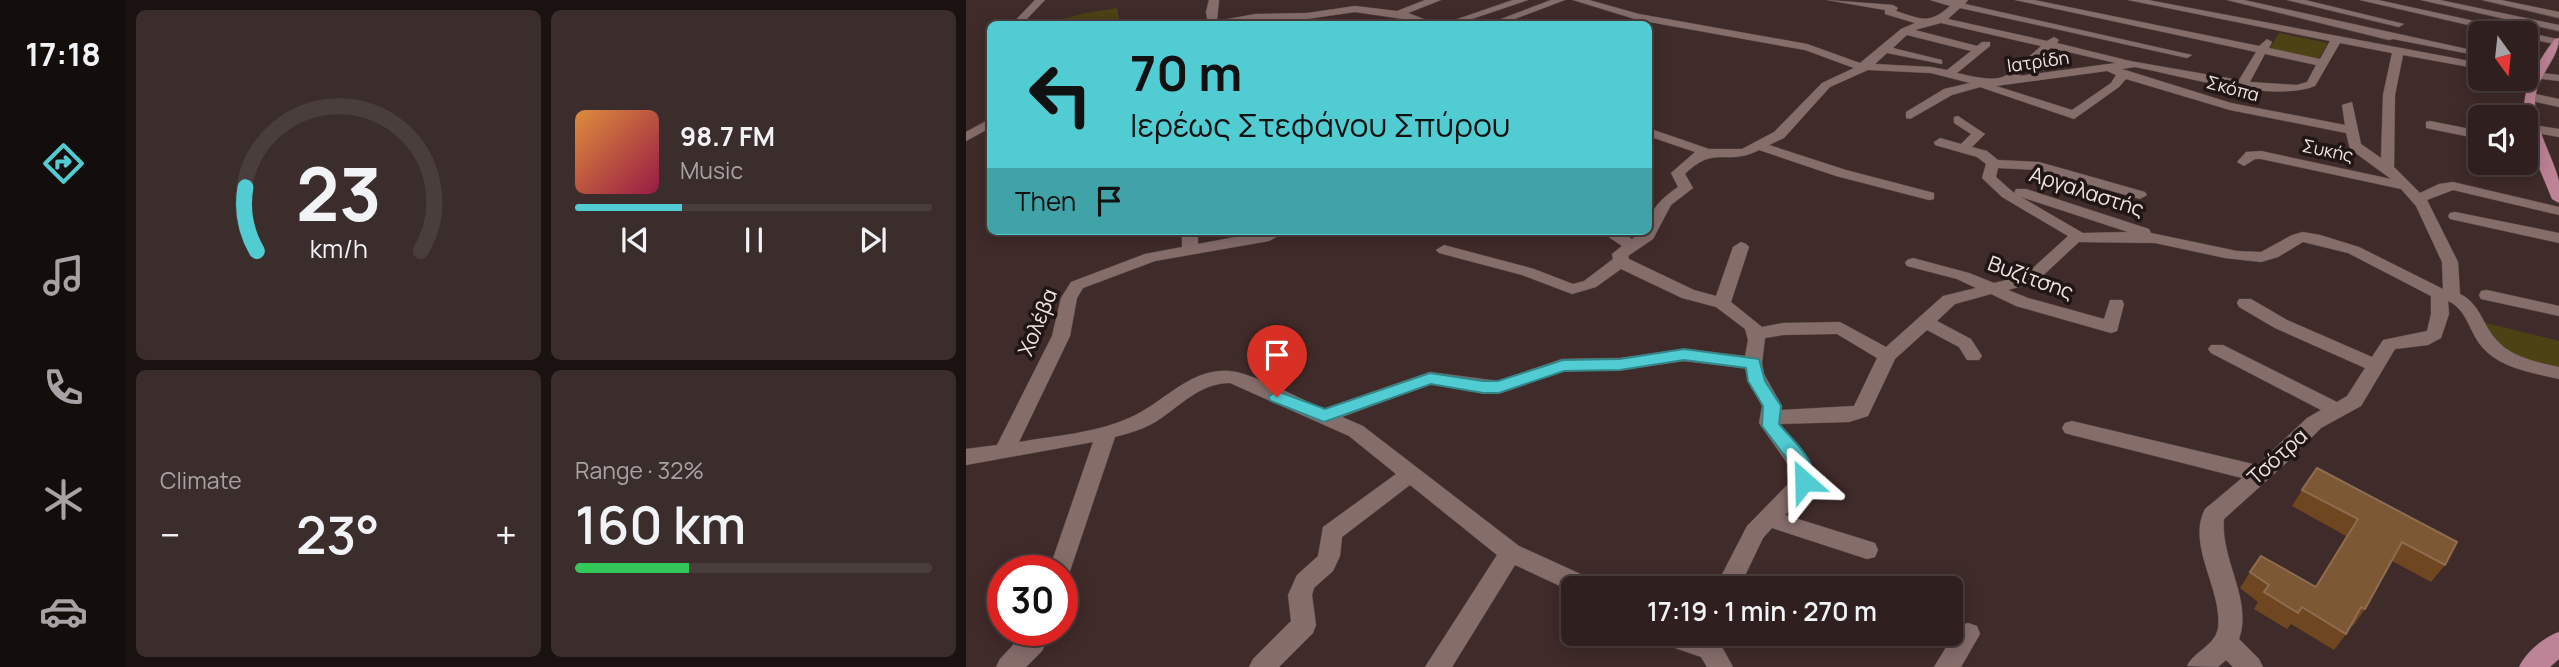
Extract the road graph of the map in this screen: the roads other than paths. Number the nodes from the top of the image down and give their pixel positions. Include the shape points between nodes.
1 (1040, 0) edge
2 (1213, 0) edge
3 (1388, 0) edge
4 (1436, 0) edge
5 (1481, 0) edge
6 (1523, 0) edge
7 (1560, 0) edge
8 (1578, 0) edge
9 (1832, 0) edge
10 (1904, 0) edge
11 (1935, 0) edge
12 (2099, 0) edge
13 (2133, 0) edge
14 (2292, 0) edge
15 (2365, 0) edge
16 (2426, 0) edge
17 (2487, 0) edge
18 (2025, 1) edge
19 (2238, 1) edge
20 (1626, 2) dead end
21 (1960, 2) edge
22 (2384, 2) edge
23 (2507, 2) edge
24 (2163, 3) edge
25 (1499, 7) junction
26 (1893, 8) junction
27 (1607, 9) junction
28 (1403, 11) junction
29 (2413, 11) junction
30 (2084, 13) junction
31 (2494, 15) junction
32 (2559, 15) edge
33 (2217, 17) junction
34 (1941, 20) junction
35 (1020, 21) edge
36 (1213, 21) edge
37 (1236, 21) edge
38 (1425, 21) edge
39 (1457, 21) edge
40 (1501, 21) edge
41 (2488, 21) edge
42 (1924, 23) junction
43 (2468, 23) edge
44 (2399, 24) junction
45 (2140, 25) junction
46 (2066, 28) junction
47 (2559, 28) edge
48 (2274, 29) junction
49 (1905, 31) junction
50 (2000, 33) junction
51 (2538, 37) edge
52 (2202, 38) junction
53 (2336, 40) junction
54 (2387, 40) junction
55 (2558, 41) edge
56 (2050, 44) junction
57 (1884, 49) junction
58 (1979, 49) junction
59 (2262, 50) junction
60 (2398, 50) junction
61 (2187, 55) junction
62 (2468, 59) edge
63 (2468, 60) edge
64 (2324, 63) junction
65 (2135, 64) junction
66 (2538, 65) edge
67 (1865, 67) junction
68 (2107, 68) junction
69 (1954, 70) junction
70 (2173, 72) junction
71 (2123, 74) junction
72 (2538, 76) edge
73 (2559, 78) edge
74 (1982, 83) junction
75 (2005, 83) junction
76 (2242, 85) junction
77 (2531, 91) edge
78 (2531, 97) junction
79 (2559, 103) edge
80 (2348, 105) dead end
81 (2532, 105) edge
82 (1910, 115) dead end
83 (1958, 120) dead end
84 (987, 125) edge
85 (2430, 125) dead end
86 (2352, 130) junction
87 (2538, 130) edge
88 (1652, 133) edge
89 (2468, 133) edge
90 (2559, 133) edge
91 (966, 137) edge
92 (1940, 142) dead end
93 (1759, 146) junction
94 (1964, 148) junction
95 (1706, 153) junction
96 (2538, 158) edge
97 (2244, 162) dead end
98 (1992, 164) junction
99 (2387, 168) junction
100 (1996, 186) junction
101 (2407, 186) junction
102 (2140, 195) dead end
103 (1929, 196) dead end
104 (2418, 198) junction
105 (2559, 199) edge
106 (2559, 211) edge
107 (2455, 216) dead end
108 (1652, 231) edge
109 (1190, 235) edge
110 (1271, 235) edge
111 (1614, 235) edge
112 (1648, 235) edge
113 (2079, 237) junction
114 (2559, 238) edge
115 (2164, 239) junction
116 (1632, 246) junction
117 (1741, 247) dead end
118 (1190, 249) junction
119 (1444, 250) dead end
120 (1621, 261) junction
121 (1913, 263) dead end
122 (1990, 289) junction
123 (2446, 295) junction
124 (2487, 295) dead end
125 (1722, 303) junction
126 (2245, 303) dead end
127 (2116, 304) dead end
128 (2559, 311) edge
129 (1924, 321) junction
130 (1756, 334) junction
131 (2217, 349) dead end
132 (1887, 356) junction
133 (1973, 356) dead end
134 (1753, 363) junction
135 (2377, 366) junction
136 (2559, 373) edge
137 (2339, 411) junction
138 (1324, 416) junction
139 (1770, 417) junction
140 (2072, 428) dead end
141 (1107, 432) junction
142 (1004, 451) junction
143 (966, 457) edge
144 (1410, 474) junction
145 (2260, 474) junction
146 (1766, 518) junction
147 (1867, 550) dead end
148 (1511, 553) junction
149 (1065, 555) edge
150 (1561, 576) edge
151 (1732, 576) edge
152 (1968, 634) dead end
153 (2226, 643) junction
154 (2559, 643) edge
155 (1029, 646) edge
156 (2200, 666) edge
157 (1009, 667) edge
158 (1262, 667) edge
159 (1438, 667) edge
160 (1947, 667) edge
161 (2250, 667) edge
162 (2532, 667) edge

1 - 35 street
2 - 36 street
3 - 28 street
4 - 28 street
5 - 25 street
6 - 25 street
7 - 40 street
8 - 27 street, Ιατρίδη
9 - 26 street
10 - 26 street
11 - 21 street
12 - 30 street
13 - 24 street
14 - 44 street
15 - 22 street
16 - 31 street
17 - 23 street
18 - 30 street
19 - 33 street
19 - 54 street
20 - 27 street
21 - 34 street
21 - 46 street
22 - 29 street
23 - 31 street
23 - 32 street
24 - 33 street
24 - 45 street
25 - 39 street
26 - 42 street via 1889,12
27 - 67 street, Ιατρίδη via 1807,47
28 - 37 street via 1353,9
28 - 38 street
29 - 43 street
29 - 44 street
30 - 45 street
30 - 46 street
31 - 41 street
31 - 47 street
33 - 48 street
33 - 52 street
34 - 42 street
34 - 50 street
42 - 49 street
44 - 54 street
45 - 52 street
46 - 56 street
46 - 61 street
48 - 53 street
48 - 59 street
49 - 57 street
49 - 58 street
50 - 56 street
50 - 58 street
51 - 55 street
52 - 59 street
52 - 61 street
53 - 54 street
53 - 64 street, Ιατρίδη
54 - 60 street
54 - 62 street
55 - 66 main road
56 - 65 street
56 - 75 street
57 - 67 street
57 - 69 street
58 - 69 street
59 - 64 street
59 - 76 street
60 - 63 street
60 - 99 street via 2389,95
61 - 70 street
64 - 76 street, Ιατρίδη via 2311,84 2303,88
65 - 68 street, Ιατρίδη
65 - 70 street, Ιατρίδη
67 - 69 street, Ιατρίδη
67 - 93 street via 1826,85 1784,132
68 - 71 street, Σκόπα
68 - 75 street, Ιατρίδη
69 - 74 street, Ιατρίδη
70 - 76 street, Ιατρίδη
71 - 74 street via 2074,115
71 - 86 street, Σκόπα via 2277,118
72 - 73 street
74 - 75 street, Ιατρίδη
74 - 82 street via 1948,92
77 - 78 main road
78 - 79 street
78 - 81 main road
80 - 86 street
83 - 94 street via 1979,134
84 - 91 street
85 - 89 street
86 - 99 street via 2357,148
87 - 90 street
88 - 95 street
92 - 94 street
93 - 95 street via 1740,154
93 - 103 street
94 - 98 street via 1982,154
95 - 108 street via 1679,171 1686,188 1665,203
96 - 105 main road
97 - 101 street, Συκής via 2251,155 2261,155
98 - 100 street via 1989,175
98 - 102 street via 2039,166
99 - 101 street
100 - 113 street
100 - 115 street, Αργαλαστής
101 - 104 street
104 - 106 street via 2442,186 2453,186
104 - 123 street via 2448,256
107 - 114 street
109 - 118 street
110 - 118 street, Χολέβα
111 - 116 street
112 - 116 street
113 - 115 street
113 - 122 street via 2069,240 2030,279
115 - 123 street via 2263,257 2277,253 2294,239 2309,237 2380,262
116 - 120 street via 1620,254
117 - 125 street
118 - 142 street, Χολέβα via 1143,260 1077,285 1060,336
119 - 120 street via 1572,289 1590,284
120 - 125 street via 1671,287
121 - 122 street, Βυζίτσης via 1963,276
122 - 127 street, Βυζίτσης via 2111,327
122 - 129 street via 1949,300
123 - 135 street, Τσότρα via 2435,334 2389,344
123 - 136 street via 2467,306 2485,339 2497,350
124 - 128 street
125 - 130 street via 1745,319
126 - 135 street
129 - 132 street
129 - 133 street via 1965,343
130 - 132 street via 1840,328
130 - 134 street
131 - 137 street
132 - 139 street via 1861,411
134 - 138 street via 1684,355 1620,364 1563,365 1499,387 1430,379
134 - 139 street via 1759,385 1771,403
135 - 137 street, Τσότρα via 2354,401
137 - 145 street, Τσότρα via 2314,423
138 - 141 street via 1223,376 1201,382 1150,417
138 - 144 street via 1367,438
139 - 146 street via 1775,434 1803,467 1805,476
140 - 145 street
141 - 142 street
141 - 149 street
142 - 143 street
144 - 148 street
144 - 158 street via 1331,533 1329,556 1305,582 1300,595 1304,625
145 - 153 street, Τσότρα via 2220,507 2211,521 2229,615
146 - 147 street
146 - 151 street via 1748,542
148 - 150 street
148 - 159 street
152 - 160 street
153 - 156 street
153 - 161 street
154 - 162 main road
155 - 157 street

